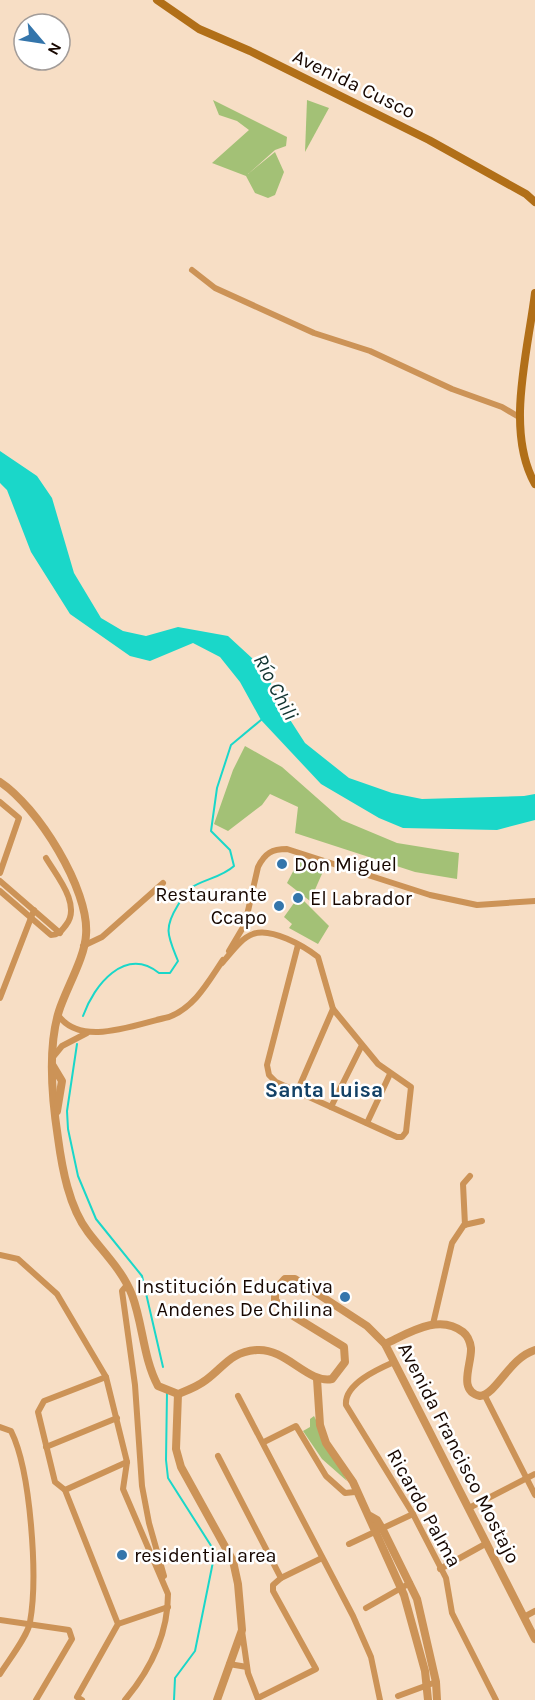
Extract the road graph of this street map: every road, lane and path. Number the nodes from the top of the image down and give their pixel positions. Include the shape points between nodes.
1 (157, 0) edge
2 (535, 202) edge
3 (192, 270) dead end
4 (535, 293) edge
5 (519, 417) junction
6 (535, 484) edge
7 (0, 782) edge
8 (0, 802) edge
9 (46, 858) dead end
10 (0, 873) edge
11 (0, 881) edge
12 (163, 883) dead end
13 (0, 891) edge
14 (535, 901) edge
15 (34, 910) junction
16 (31, 918) junction
17 (60, 933) junction
18 (298, 945) junction
19 (83, 946) junction
20 (222, 963) junction
21 (0, 998) edge
22 (333, 1009) junction
23 (58, 1014) junction
24 (88, 1032) junction
25 (361, 1047) junction
26 (53, 1057) junction
27 (390, 1074) junction
28 (297, 1092) junction
29 (331, 1107) junction
30 (367, 1124) junction
31 (470, 1176) dead end
32 (482, 1221) dead end
33 (465, 1225) junction
34 (0, 1255) edge
35 (127, 1285) junction
36 (433, 1324) junction
37 (385, 1344) junction
38 (535, 1350) edge
39 (394, 1362) junction
40 (106, 1377) junction
41 (317, 1378) junction
42 (177, 1394) junction
43 (238, 1396) dead end
44 (485, 1396) junction
45 (117, 1418) junction
46 (0, 1427) edge
47 (264, 1442) junction
48 (46, 1447) junction
49 (218, 1456) dead end
50 (127, 1462) junction
51 (535, 1474) edge
52 (526, 1478) junction
53 (64, 1490) junction
54 (356, 1492) junction
55 (535, 1495) edge
56 (469, 1508) junction
57 (413, 1514) junction
58 (370, 1516) junction
59 (383, 1530) junction
60 (374, 1532) junction
61 (487, 1543) junction
62 (349, 1544) dead end
63 (322, 1558) junction
64 (440, 1569) junction
65 (281, 1578) junction
66 (410, 1583) junction
67 (401, 1587) junction
68 (168, 1594) junction
69 (168, 1607) junction
70 (366, 1608) dead end
71 (535, 1611) edge
72 (524, 1617) junction
73 (0, 1620) edge
74 (30, 1624) junction
75 (118, 1624) junction
76 (242, 1630) junction
77 (535, 1639) edge
78 (229, 1664) junction
79 (247, 1667) junction
80 (0, 1674) edge
81 (436, 1682) junction
82 (427, 1685) junction
83 (398, 1696) dead end
84 (258, 1699) edge
85 (36, 1700) edge
86 (82, 1700) edge
87 (125, 1700) edge
88 (217, 1700) edge
89 (380, 1700) edge
90 (428, 1700) edge
91 (437, 1700) edge
92 (496, 1700) edge

1 - 2 main road, Avenida Cusco via 199,29 437,144
3 - 5 street via 215,288 314,333 370,351
4 - 5 main road
5 - 6 main road via 524,458
7 - 19 street via 20,796 48,834 81,898 86,914
8 - 10 street via 20,818
9 - 17 street via 70,903 69,921
11 - 15 street
12 - 19 street via 102,937
13 - 16 street
14 - 20 street via 477,905 429,895 287,849 276,849 262,859 245,924
15 - 16 street
15 - 17 street
16 - 17 street via 51,935
16 - 21 street
18 - 20 street via 261,932 251,934
18 - 22 street via 321,962
18 - 28 street via 267,1071 272,1079
19 - 23 street
20 - 24 street via 182,1012
22 - 25 street
22 - 28 street
23 - 24 street via 70,1028
23 - 26 street
24 - 26 street via 62,1046
25 - 27 street
25 - 29 street
26 - 35 street via 55,1118 72,1199 87,1231
27 - 30 street
27 - 30 street via 411,1087 405,1134 397,1137
28 - 29 street
29 - 30 street
31 - 33 street via 463,1184
32 - 33 street
33 - 36 street via 452,1243
34 - 40 street via 18,1259 57,1294
35 - 42 street via 158,1386
35 - 68 street via 122,1292 135,1385 142,1486
36 - 37 street
36 - 44 street via 446,1323 468,1336 471,1348 466,1381 473,1395
37 - 39 street, Avenida Francisco Mostajo
37 - 41 street, Avenida Francisco Mostajo via 347,1312 295,1279 285,1279 275,1290 277,1305 334,1339 346,1352 338,1374 326,1380
38 - 44 street via 513,1363
39 - 56 street, Avenida Francisco Mostajo
39 - 57 street, Ricardo Palma via 366,1376 345,1401
40 - 45 street
40 - 48 street via 44,1401 38,1412
41 - 42 street via 285,1357 257,1350 226,1360 208,1379
41 - 54 street via 320,1425 326,1443
42 - 76 street via 176,1449 181,1467 233,1561
43 - 47 street
44 - 52 street
45 - 48 street
45 - 50 street
46 - 74 street via 10,1431 21,1458 33,1541
47 - 54 street via 296,1426 326,1476 345,1493
47 - 63 street
48 - 53 street via 55,1482
49 - 65 street
50 - 53 street
50 - 68 street via 123,1489
51 - 52 street
52 - 55 street
52 - 56 street
53 - 75 street
54 - 58 street
56 - 61 street, Avenida Francisco Mostajo
57 - 59 street
57 - 64 street, Ricardo Palma
58 - 59 street
58 - 60 street
59 - 60 street
59 - 66 street
60 - 62 street
60 - 67 street
61 - 64 street
61 - 72 street, Avenida Francisco Mostajo
63 - 65 street
63 - 89 street via 371,1658
64 - 92 street, Ricardo Palma via 446,1578 452,1613
65 - 84 street via 273,1591 316,1669
66 - 67 street
66 - 81 street
67 - 70 street
67 - 82 street via 417,1635
68 - 69 street
69 - 75 street
69 - 87 street via 157,1653 148,1672
71 - 72 street
72 - 77 street, Avenida Francisco Mostajo
73 - 74 street
74 - 80 street
74 - 85 street via 69,1630 72,1639
75 - 86 street via 77,1697
76 - 78 street
76 - 79 street
78 - 79 street
78 - 88 street
79 - 84 street
81 - 82 street
81 - 91 street
82 - 83 street
82 - 90 street

